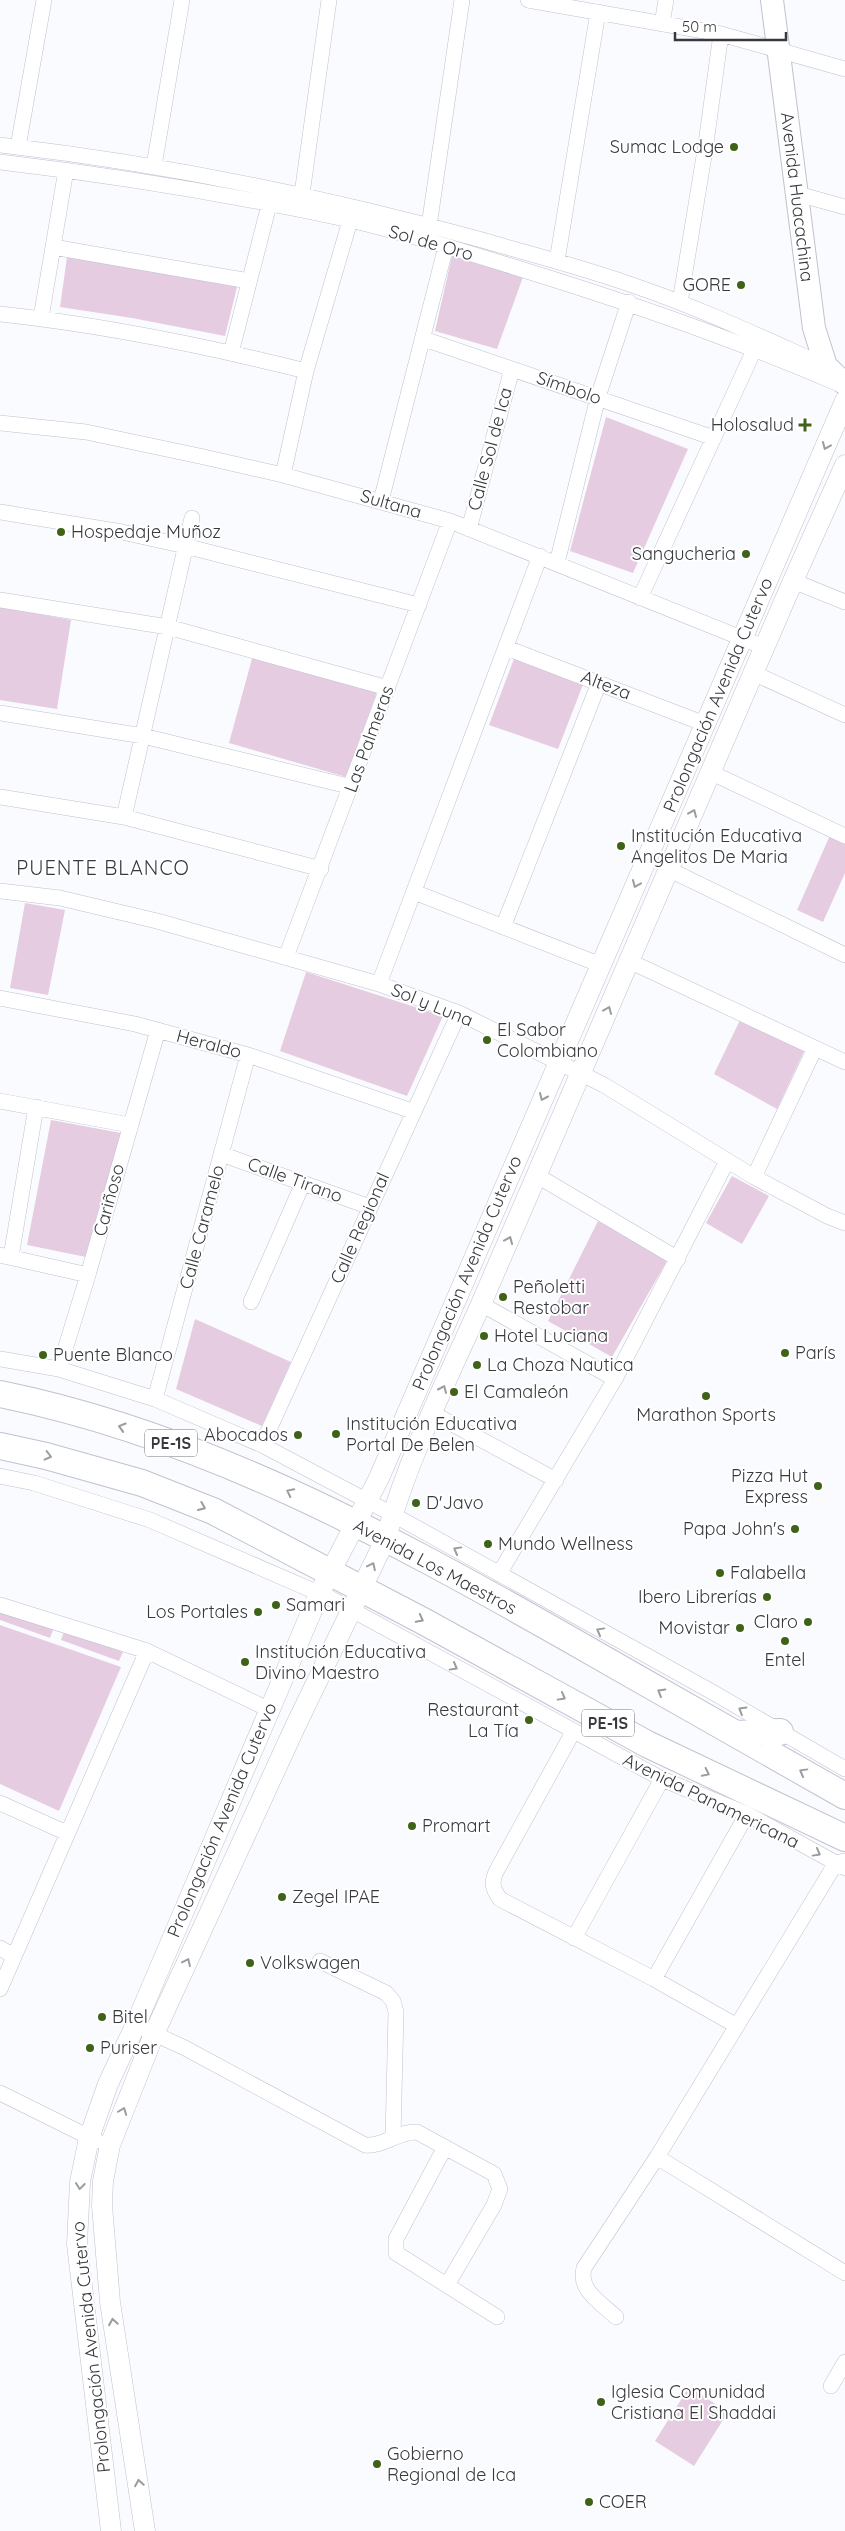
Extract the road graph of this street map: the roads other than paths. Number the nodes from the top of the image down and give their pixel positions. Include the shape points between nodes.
1 (44, 0) edge
2 (182, 0) edge
3 (329, 0) edge
4 (462, 0) edge
5 (531, 0) edge
6 (666, 0) edge
7 (772, 0) edge
8 (598, 12) junction
9 (662, 24) junction
10 (721, 34) junction
11 (778, 50) junction
12 (845, 69) edge
13 (0, 145) edge
14 (18, 147) junction
15 (0, 162) edge
16 (154, 166) junction
17 (66, 170) junction
18 (302, 194) junction
19 (798, 194) junction
20 (269, 205) junction
21 (845, 207) edge
22 (350, 220) junction
23 (429, 226) junction
24 (446, 246) junction
25 (53, 247) junction
26 (557, 261) junction
27 (249, 281) junction
28 (629, 302) junction
29 (680, 302) junction
30 (0, 314) edge
31 (41, 318) junction
32 (424, 338) junction
33 (755, 348) junction
34 (232, 352) junction
35 (826, 366) junction
36 (512, 369) junction
37 (306, 371) junction
38 (845, 386) edge
39 (598, 398) junction
40 (845, 401) edge
41 (0, 423) edge
42 (714, 438) junction
43 (845, 465) edge
44 (283, 475) junction
45 (381, 501) junction
46 (0, 512) edge
47 (192, 518) dead end
48 (450, 521) junction
49 (469, 529) junction
50 (185, 546) junction
51 (540, 556) junction
52 (557, 563) junction
53 (793, 581) junction
54 (640, 598) junction
55 (0, 600) edge
56 (845, 602) edge
57 (419, 605) junction
58 (168, 627) junction
59 (743, 637) junction
60 (764, 647) junction
61 (507, 648) junction
62 (753, 673) junction
63 (599, 683) junction
64 (388, 688) junction
65 (0, 713) edge
66 (845, 715) edge
67 (705, 724) junction
68 (143, 736) junction
69 (710, 772) junction
70 (352, 787) junction
71 (0, 796) edge
72 (124, 818) junction
73 (845, 836) edge
74 (321, 868) junction
75 (668, 870) junction
76 (0, 891) edge
77 (414, 892) junction
78 (503, 927) junction
79 (845, 955) edge
80 (286, 957) junction
81 (629, 961) junction
82 (601, 964) junction
83 (379, 984) junction
84 (0, 998) edge
85 (458, 1012) junction
86 (158, 1030) junction
87 (816, 1048) junction
88 (248, 1055) junction
89 (845, 1062) edge
90 (558, 1063) junction
91 (581, 1074) junction
92 (0, 1101) edge
93 (36, 1107) junction
94 (412, 1111) junction
95 (130, 1125) junction
96 (221, 1154) junction
97 (727, 1161) junction
98 (536, 1175) junction
99 (754, 1177) junction
100 (303, 1183) junction
101 (370, 1207) junction
102 (845, 1223) edge
103 (6, 1256) edge
104 (678, 1259) junction
105 (88, 1275) junction
106 (251, 1302) dead end
107 (481, 1304) junction
108 (0, 1359) edge
109 (59, 1369) junction
110 (615, 1379) junction
111 (0, 1394) edge
112 (155, 1399) junction
113 (432, 1413) junction
114 (262, 1445) junction
115 (0, 1446) edge
116 (0, 1476) edge
117 (556, 1480) junction
118 (366, 1500) junction
119 (353, 1523) junction
120 (396, 1525) junction
121 (499, 1574) junction
122 (324, 1583) junction
123 (356, 1598) junction
124 (0, 1605) edge
125 (147, 1651) junction
126 (268, 1709) junction
127 (261, 1728) junction
128 (572, 1732) junction
129 (780, 1732) junction
130 (292, 1734) junction
131 (736, 1734) junction
132 (845, 1769) edge
133 (662, 1779) junction
134 (845, 1796) edge
135 (0, 1803) edge
136 (747, 1814) junction
137 (67, 1833) junction
138 (845, 1838) edge
139 (842, 1864) edge
140 (574, 1938) junction
141 (0, 1948) edge
142 (14, 1956) junction
143 (320, 1961) dead end
144 (654, 1979) junction
145 (0, 1989) edge
146 (135, 2026) junction
147 (737, 2026) junction
148 (154, 2034) junction
149 (0, 2092) edge
150 (89, 2138) junction
151 (393, 2138) junction
152 (110, 2145) junction
153 (445, 2147) junction
154 (657, 2157) junction
155 (105, 2243) junction
156 (77, 2244) junction
157 (845, 2273) edge
158 (447, 2285) junction
159 (497, 2317) dead end
160 (616, 2317) dead end
161 (845, 2362) edge
162 (831, 2386) dead end
163 (111, 2531) edge
164 (146, 2531) edge

1 - 14 street
2 - 16 street
3 - 18 street
4 - 23 street
5 - 8 street
6 - 9 street
7 - 11 main road, Avenida Huacachina
8 - 9 street
8 - 26 street
9 - 10 street
10 - 11 street
10 - 29 street
11 - 12 street
11 - 19 main road, Avenida Huacachina
13 - 14 street
14 - 16 street
15 - 17 street, Sol de Oro
16 - 18 street
17 - 20 street, Sol de Oro
17 - 25 street
18 - 23 street
19 - 21 street
19 - 35 main road, Avenida Huacachina via 814,328
20 - 22 street, Sol de Oro
20 - 27 street
22 - 24 street, Sol de Oro
22 - 37 street
23 - 26 street
24 - 28 street, Sol de Oro
24 - 32 street
25 - 27 street
25 - 31 street
26 - 29 street
27 - 34 street
28 - 33 street, Sol de Oro
28 - 39 street
29 - 35 street
30 - 31 street
31 - 34 street
32 - 36 street, Símbolo
32 - 45 street
33 - 38 street, Sol de Oro
33 - 42 street
34 - 37 street
35 - 38 main road, Avenida Huacachina
36 - 39 street, Símbolo
36 - 49 street, Calle Sol de Ica
37 - 44 street
39 - 42 street, Símbolo
39 - 52 street
40 -> 59 street, Prolongación Avenida Cutervo
41 - 44 street, Sultana via 117,438
42 - 54 street
43 - 53 street, Prolongación Avenida Cutervo
44 - 45 street, Sultana
45 - 48 street, Sultana
46 - 50 street
47 - 50 street
48 - 49 street, Sultana
48 - 57 street, Las Palmeras
49 - 51 street, Sultana
50 - 57 street
50 - 58 street
51 - 52 street, Sultana
51 - 61 street
52 - 54 street, Sultana
53 - 56 street
53 - 60 street, Prolongación Avenida Cutervo
54 - 59 street, Sultana
55 - 58 street
57 - 64 street, Las Palmeras
58 - 64 street
58 - 68 street
59 - 60 street, Sultana
59 - 67 street, Prolongación Avenida Cutervo
60 - 62 street, Prolongación Avenida Cutervo
61 - 63 street, Alteza
61 - 77 street
62 - 66 street
62 - 69 street, Prolongación Avenida Cutervo
63 - 67 street, Alteza
63 - 78 street
64 - 70 street, Las Palmeras
65 - 68 street
67 -> 82 street, Prolongación Avenida Cutervo
68 - 70 street
68 - 72 street
69 - 73 street
75 -> 69 street, Prolongación Avenida Cutervo
70 - 74 street, Las Palmeras
71 - 72 street
72 - 74 street
74 - 80 street, Las Palmeras
75 - 79 street
75 - 81 street, Prolongación Avenida Cutervo
76 - 80 street, Sol y Luna via 60,898
77 - 78 street
77 - 83 street
78 - 82 street
80 - 83 street, Sol y Luna
81 - 87 street
91 -> 81 street, Prolongación Avenida Cutervo
82 - 90 street, Prolongación Avenida Cutervo
83 - 85 street, Sol y Luna
84 - 86 street, Heraldo
85 - 90 street, Sol y Luna
85 - 94 street, Calle Regional
86 - 88 street, Heraldo
86 - 95 street, Cariñoso
87 - 89 street
87 - 99 street
88 - 94 street, Heraldo
88 - 96 street, Calle Caramelo
90 - 91 street, Sol y Luna
90 -> 118 street, Prolongación Avenida Cutervo
91 - 97 street, Sol y Luna
91 - 98 street, Prolongación Avenida Cutervo
92 - 93 street
93 - 95 street
93 - 103 street
94 - 101 street, Calle Regional
95 - 105 street, Cariñoso
96 - 100 street, Calle Tirano
96 - 112 street, Calle Caramelo
97 - 99 street, Sol y Luna
97 - 104 street
98 - 104 street
107 -> 98 street, Prolongación Avenida Cutervo
99 - 102 street, Sol y Luna
100 - 101 street, Calle Tirano
100 - 106 street
101 - 114 street, Calle Regional
103 - 105 street
104 - 110 street
105 - 109 street, Cariñoso
107 - 110 street
113 -> 107 street, Prolongación Avenida Cutervo
108 - 109 street
109 - 112 street
110 - 117 street
119 -> 111 highway, Avenida Los Maestros / PE-1S via 255,1475 190,1450 70,1411
112 - 114 street
113 - 117 street
113 - 120 street, Prolongación Avenida Cutervo
114 - 118 street
115 -> 122 highway, PE-1S via 74,1463 175,1495 213,1511
116 - 122 street via 34,1482 150,1520
117 - 121 street
118 - 119 street, Prolongación Avenida Cutervo
118 - 120 street
119 - 120 highway, Avenida Los Maestros / PE-1S
119 - 122 street, Prolongación Avenida Cutervo
121 -> 120 street
123 -> 120 street, Prolongación Avenida Cutervo
131 -> 120 highway, Avenida Los Maestros / PE-1S
129 -> 121 street
122 - 123 highway, PE-1S
122 - 126 street, Prolongación Avenida Cutervo
123 -> 128 street, Avenida Panamericana
123 - 130 street, Prolongación Avenida Cutervo
123 -> 138 highway, PE-1S via 647,1744
124 - 125 street
125 - 126 street
125 - 137 street
126 - 127 street, Prolongación Avenida Cutervo
126 - 130 street via 292,1719
127 - 130 street via 268,1739 280,1744
127 - 146 street, Prolongación Avenida Cutervo
128 - 133 street, Avenida Panamericana
128 - 140 street via 492,1882 493,1890 500,1899
129 - 131 highway
129 - 132 street
148 -> 130 street, Prolongación Avenida Cutervo
134 -> 131 highway, Avenida Los Maestros / PE-1S
133 - 136 street, Avenida Panamericana
133 - 140 street
135 - 137 street
136 -> 139 street, Avenida Panamericana
136 - 144 street
137 - 142 street
139 - 147 street
140 - 144 street
141 - 142 street
142 - 145 street
143 - 151 street via 386,1993 393,2001 396,2012
144 - 147 street
146 - 148 street
146 - 150 street, Prolongación Avenida Cutervo via 108,2084
147 - 154 street
148 - 151 street via 365,2144
152 -> 148 street, Prolongación Avenida Cutervo
149 - 150 street
150 - 152 street
150 -> 156 street, Prolongación Avenida Cutervo via 80,2182
151 - 153 street via 418,2132
152 - 155 street, Prolongación Avenida Cutervo via 103,2181
153 - 158 street via 396,2239 396,2253
153 - 158 street via 494,2174 500,2189
154 - 157 street
154 - 160 street via 584,2268 584,2286
155 - 156 street
164 -> 155 street, Prolongación Avenida Cutervo via 110,2302
156 - 163 street, Prolongación Avenida Cutervo
158 - 159 street
161 - 162 street

